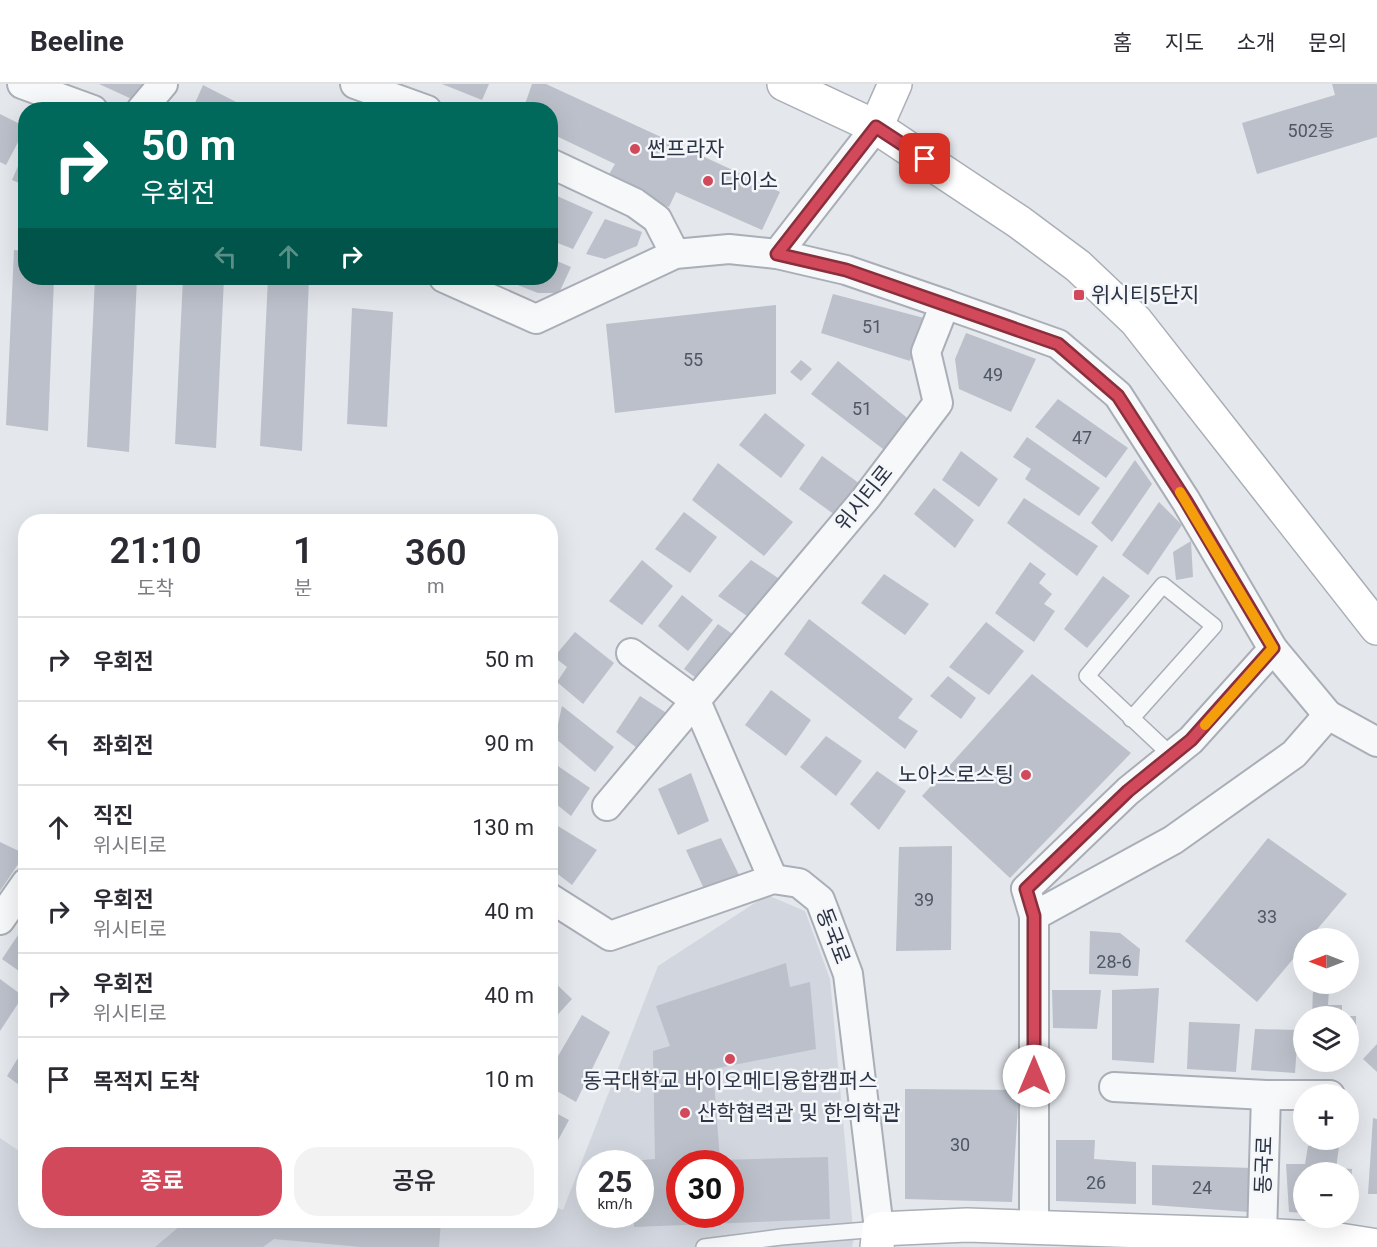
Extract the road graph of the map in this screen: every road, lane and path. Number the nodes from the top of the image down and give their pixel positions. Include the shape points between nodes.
1 (22, 84) edge
2 (162, 84) edge
3 (355, 84) edge
4 (784, 84) edge
5 (895, 84) edge
6 (71, 102) edge
7 (147, 102) edge
8 (403, 102) edge
9 (876, 127) junction
10 (558, 167) edge
11 (675, 254) junction
12 (777, 254) junction
13 (460, 285) edge
14 (945, 303) junction
15 (1377, 628) edge
16 (1273, 648) junction
17 (631, 653) dead end
18 (696, 701) junction
19 (1328, 715) junction
20 (1131, 719) junction
21 (1377, 742) edge
22 (1172, 756) junction
23 (607, 806) dead end
24 (773, 879) junction
25 (18, 894) edge
26 (558, 902) edge
27 (1034, 916) junction
28 (0, 920) edge
29 (1113, 1087) dead end
30 (1266, 1095) junction
31 (1293, 1095) edge
32 (1262, 1235) junction
33 (1034, 1237) edge
34 (878, 1238) edge
35 (1333, 1243) edge
36 (1377, 1246) edge
37 (704, 1247) edge

1 - 6 street
2 - 7 street
3 - 8 street
4 - 9 main road
5 - 9 main road
9 - 12 street
9 - 15 main road via 1078,266 1136,321
10 - 11 street via 635,202 657,219
11 - 12 street via 729,249
11 - 13 street via 536,319
12 - 14 street via 846,270
14 - 16 street via 1058,344 1118,396
14 - 18 street, 위시티로 via 926,352 938,403 866,498
16 - 19 street
16 - 22 street
17 - 18 street
18 - 23 street, 위시티로
18 - 24 street
19 - 21 street
19 - 27 street via 1294,754 1173,840
20 - 20 lane via 1087,676 1163,585 1214,626
20 - 22 lane
22 - 27 street via 1128,791 1026,889
24 - 26 street via 610,936
24 - 34 street, 동국로 via 799,883 820,900 848,974
25 - 28 street
27 - 33 street
29 - 30 street
30 - 31 street
30 - 32 street, 동국로
32 - 33 main road
32 - 35 main road
33 - 34 main road via 967,1225
34 - 37 lane via 781,1237
35 - 36 main road

